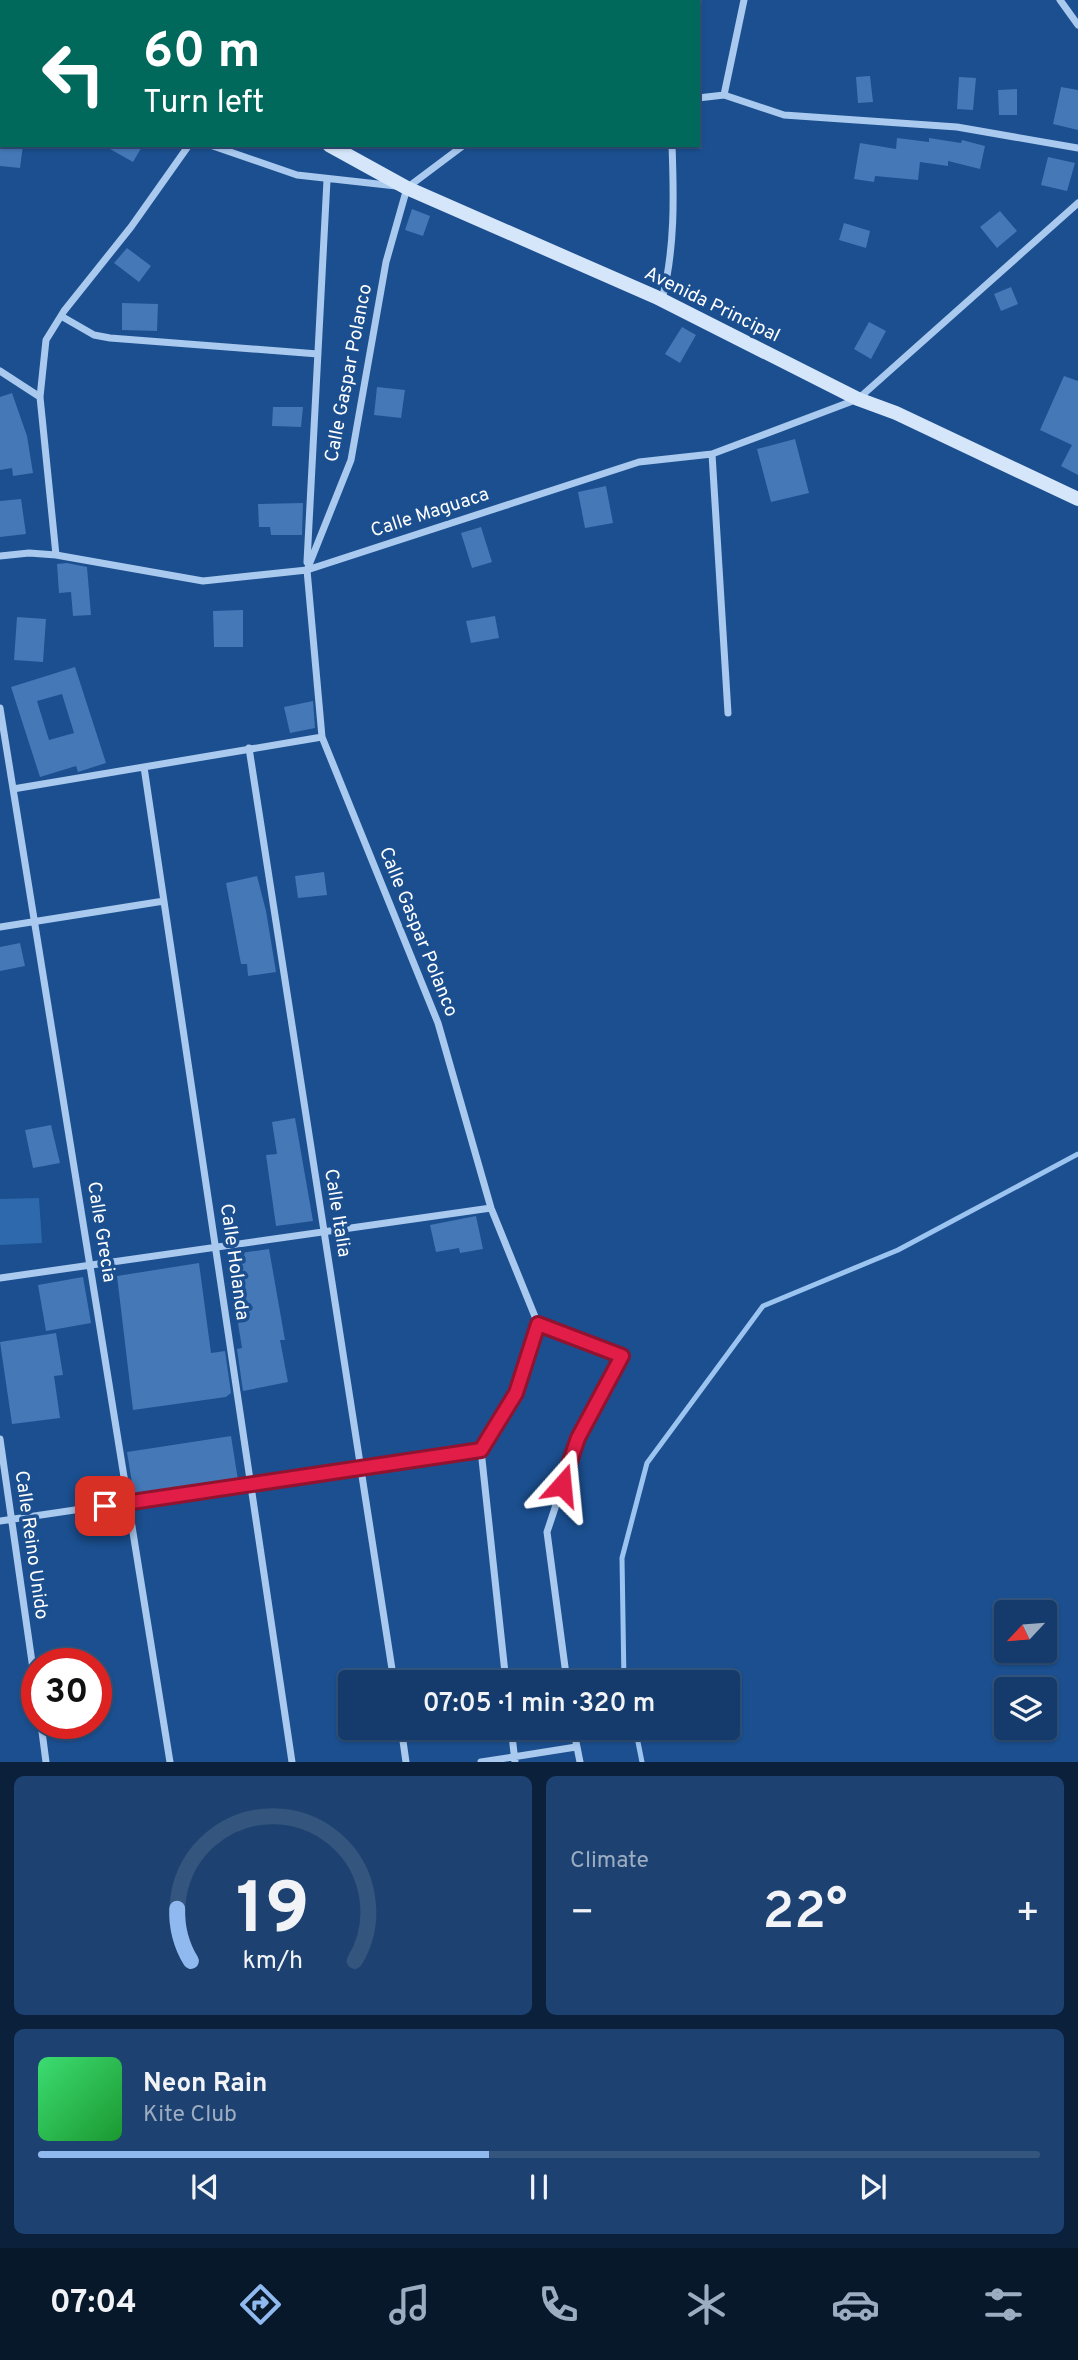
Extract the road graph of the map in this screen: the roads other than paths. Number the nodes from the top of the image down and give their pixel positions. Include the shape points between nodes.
1 (744, 0) edge
2 (1060, 0) edge
3 (1078, 25) edge
4 (724, 95) junction
5 (700, 98) edge
6 (188, 147) edge
7 (216, 147) edge
8 (333, 147) edge
9 (461, 147) edge
10 (672, 147) edge
11 (1078, 148) edge
12 (327, 180) junction
13 (407, 188) junction
14 (1078, 203) edge
15 (662, 300) junction
16 (61, 316) junction
17 (317, 355) junction
18 (0, 371) edge
19 (40, 397) junction
20 (858, 399) junction
21 (712, 454) junction
22 (1078, 499) edge
23 (56, 555) junction
24 (0, 556) edge
25 (306, 570) junction
26 (0, 708) edge
27 (728, 713) dead end
28 (323, 737) junction
29 (249, 748) junction
30 (144, 767) junction
31 (13, 789) junction
32 (164, 901) junction
33 (34, 921) junction
34 (0, 927) edge
35 (491, 1208) junction
36 (324, 1232) junction
37 (216, 1247) junction
38 (90, 1265) junction
39 (0, 1278) edge
40 (538, 1324) junction
41 (0, 1439) edge
42 (481, 1450) junction
43 (361, 1468) junction
44 (251, 1484) junction
45 (128, 1502) junction
46 (10, 1520) junction
47 (0, 1521) edge
48 (30, 1648) edge
49 (392, 1670) edge
50 (505, 1670) edge
51 (565, 1670) edge
52 (43, 1739) edge
53 (403, 1740) edge
54 (512, 1740) edge
55 (575, 1740) edge
56 (576, 1747) junction
57 (514, 1759) edge
58 (46, 1762) edge
59 (170, 1762) edge
60 (292, 1762) edge
61 (406, 1762) edge
62 (481, 1762) edge
63 (580, 1762) edge

1 - 4 street
2 - 3 street
4 - 5 street
4 - 11 street via 784,115 957,127
6 - 16 street
7 - 12 street via 297,175
8 - 13 main road, Avenida Principal
9 - 13 street
10 - 15 street via 674,219 671,264
12 - 13 street
12 - 17 street
13 - 15 main road, Avenida Principal
13 - 25 street, Calle Gaspar Polanco via 386,262 351,460
14 - 20 street
15 - 20 main road, Avenida Principal
16 - 17 street via 94,335 110,338
16 - 19 street via 46,340
17 - 25 street
18 - 19 street
19 - 23 street
20 - 21 street, Calle Maguaca
20 - 22 main road, Avenida Principal
21 - 25 street, Calle Maguaca via 639,462
21 - 27 street
23 - 24 street, Calle Maguaca
23 - 25 street, Calle Maguaca via 203,581
25 - 28 street, Calle Gaspar Polanco
26 - 31 street, Calle Grecia
28 - 29 street
28 - 35 street, Calle Gaspar Polanco via 438,1023
29 - 30 street
29 - 36 street, Calle Italia
30 - 31 street
30 - 32 street, Calle Holanda
31 - 33 street, Calle Grecia
32 - 33 street
32 - 37 street, Calle Holanda
33 - 34 street
33 - 38 street, Calle Grecia
35 - 36 street
35 - 40 street, Calle Gaspar Polanco
36 - 37 street
36 - 43 street, Calle Italia
37 - 38 street
37 - 44 street, Calle Holanda
38 - 39 street
38 - 45 street, Calle Grecia
40 - 42 street via 516,1393
40 - 51 street via 622,1356 578,1438 547,1532
41 - 46 street, Calle Reino Unido
42 - 43 street
42 - 50 street
43 - 44 street
43 - 49 street, Calle Italia
44 - 45 street
44 - 60 street, Calle Holanda
45 - 46 street
45 - 59 street, Calle Grecia
46 - 47 street
46 - 48 street, Calle Reino Unido
52 - 58 street
53 - 61 street
54 - 57 street
55 - 56 street
56 - 57 street
56 - 63 street
57 - 62 street

